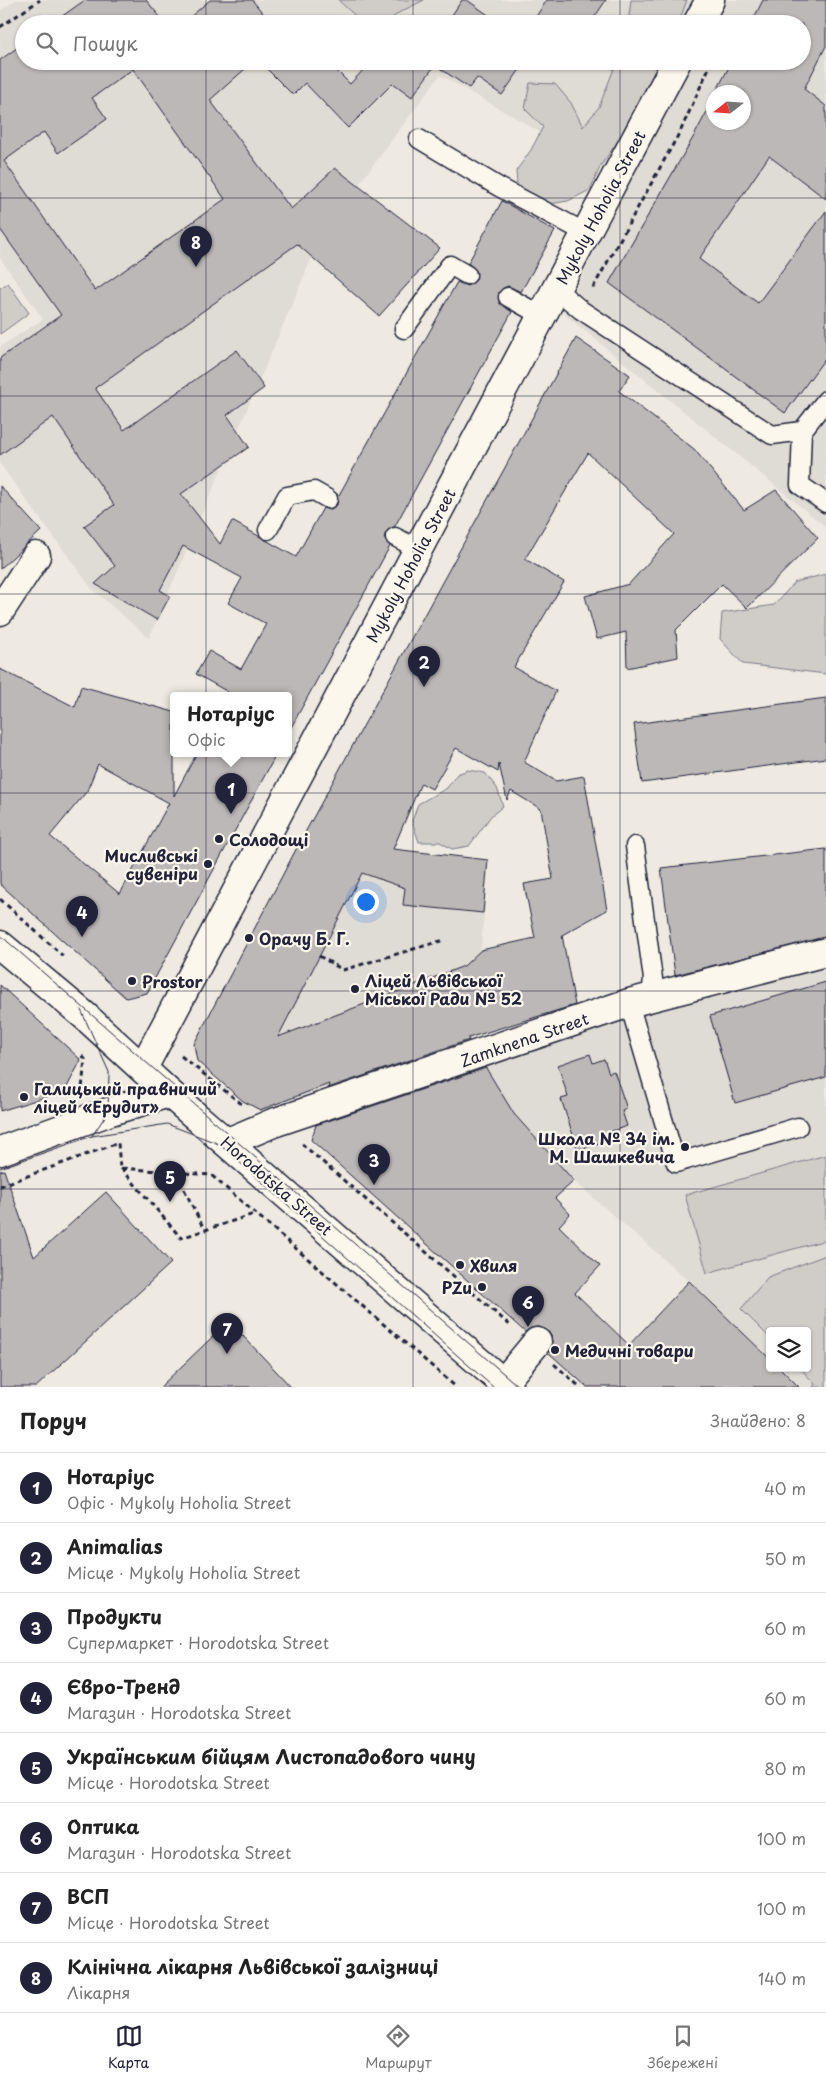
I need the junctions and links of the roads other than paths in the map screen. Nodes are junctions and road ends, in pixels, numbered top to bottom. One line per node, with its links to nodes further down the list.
1 (710, 0): 2 (street)
2 (702, 15)
3 (672, 70): 5 (street, Mykoly Hoholia Street)
4 (419, 139): 5 (lane)
5 (586, 233): 7 (street, Mykoly Hoholia Street)
6 (467, 275): 10 (lane)
7 (556, 289): 9 (street, Mykoly Hoholia Street); 12 (lane)
8 (508, 297): 9 (lane)
9 (542, 316): 17 (street, Mykoly Hoholia Street)
10 (404, 329)
11 (826, 400): 12 (lane)
12 (802, 431): 14 (lane)
13 (328, 499): 15 (lane)
14 (826, 503)
15 (268, 530)
16 (395, 537): 17 (lane)
17 (418, 549): 25 (street, Mykoly Hoholia Street)
18 (36, 556): 19 (street)
19 (0, 611)
20 (635, 846): 23 (lane)
21 (0, 945): 25 (street, Horodotska Street)
22 (826, 952): 23 (street, Zamknena Street)
23 (656, 996): 24 (street, Zamknena Street)
24 (629, 1003): 27 (lane); 28 (street, Zamknena Street)
25 (143, 1068): 26 (street, Horodotska Street)
26 (169, 1093): 28 (street, Horodotska Street); 29 (street)
27 (798, 1127)
28 (228, 1142): 31 (street, Horodotska Street)
29 (0, 1151)
30 (544, 1352): 31 (street)
31 (505, 1385)

